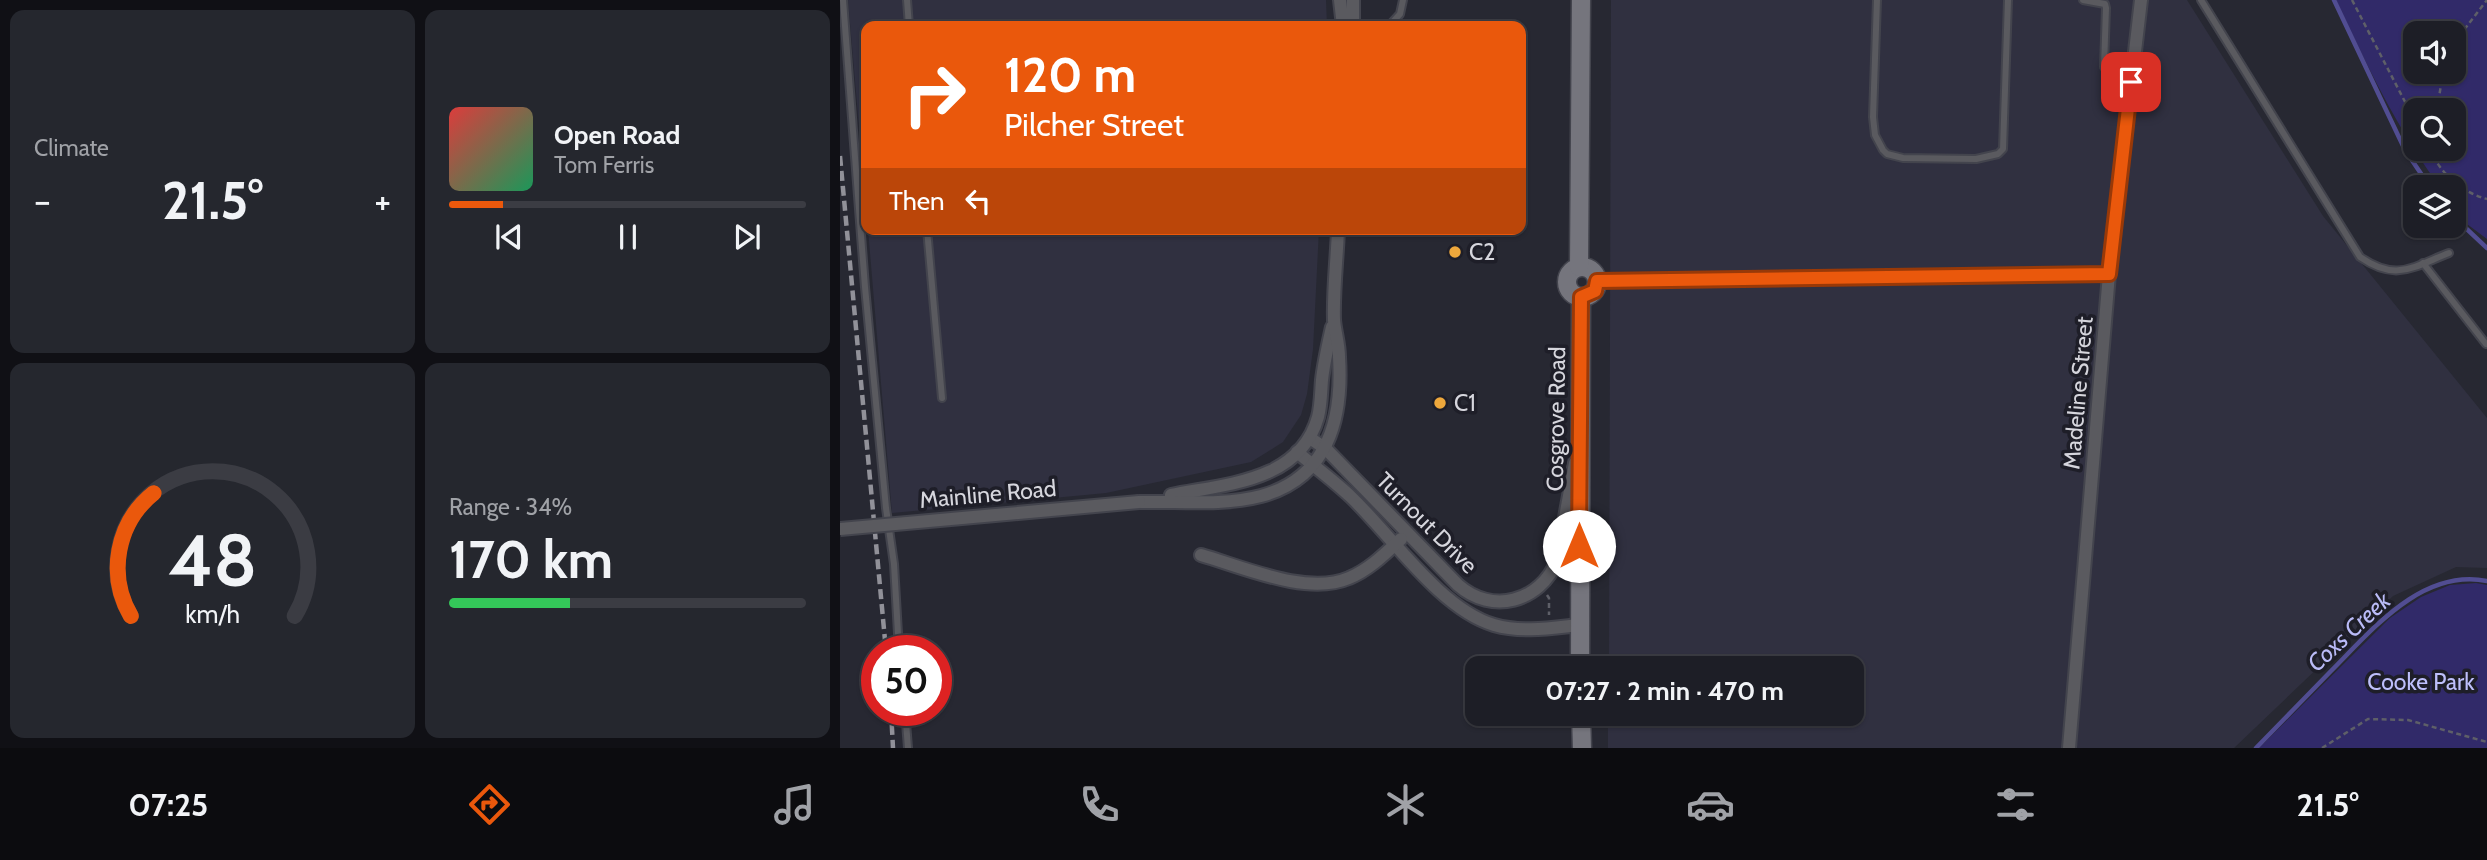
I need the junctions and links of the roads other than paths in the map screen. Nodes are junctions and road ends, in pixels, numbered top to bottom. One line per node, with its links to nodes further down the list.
1 (843, 0): 39 (lane)
2 (907, 0): 12 (lane)
3 (1339, 0): 13 (street)
4 (1353, 0): 14 (street)
5 (1403, 0): 15 (lane)
6 (1581, 0): 21 (main road)
7 (1877, 0): 8 (lane)
8 (2008, 0)
9 (2083, 0): 16 (lane)
10 (2141, 0): 22 (street, Madeline Street)
11 (2200, 0): 20 (lane)
12 (909, 21)
13 (1342, 21)
14 (1353, 21)
15 (1394, 21)
16 (2104, 67)
17 (928, 235): 27 (lane)
18 (1338, 235): 25 (street, Mainline Road)
19 (2449, 253): 20 (lane)
20 (2423, 263): 26 (lane)
21 (1579, 267): 23 (main road); 24 (main road)
22 (2109, 274): 23 (street); 45 (street, Madeline Street)
23 (1597, 281): 24 (main road)
24 (1581, 297): 29 (main road, Cosgrove Road)
25 (1334, 320): 28 (street, Mainline Road); 30 (street, Mainline Road)
26 (2486, 344)
27 (942, 398)
28 (1310, 438): 30 (street, Turnout Drive); 31 (street, Mainline Road)
29 (1579, 441): 35 (street, Turnout Drive); 38 (main road, Cosgrove Road)
30 (1326, 449): 32 (street, Mainline Road); 35 (street, Turnout Drive)
31 (1297, 452): 32 (street, Turnout Drive); 33 (street, Mainline Road)
32 (1313, 465): 33 (street, Mainline Road); 36 (street, Turnout Drive)
33 (1139, 502): 34 (street, Mainline Road, bridge)
34 (840, 529)
35 (1407, 534): 36 (street)
36 (1395, 544): 37 (street); 38 (street, Turnout Drive)
37 (1201, 555)
38 (1579, 625): 40 (main road, Cosgrove Road)
39 (899, 635)
40 (1580, 656)
41 (906, 726): 43 (lane)
42 (1581, 726): 44 (main road)
43 (908, 748)
44 (1582, 748)
45 (2069, 748)

